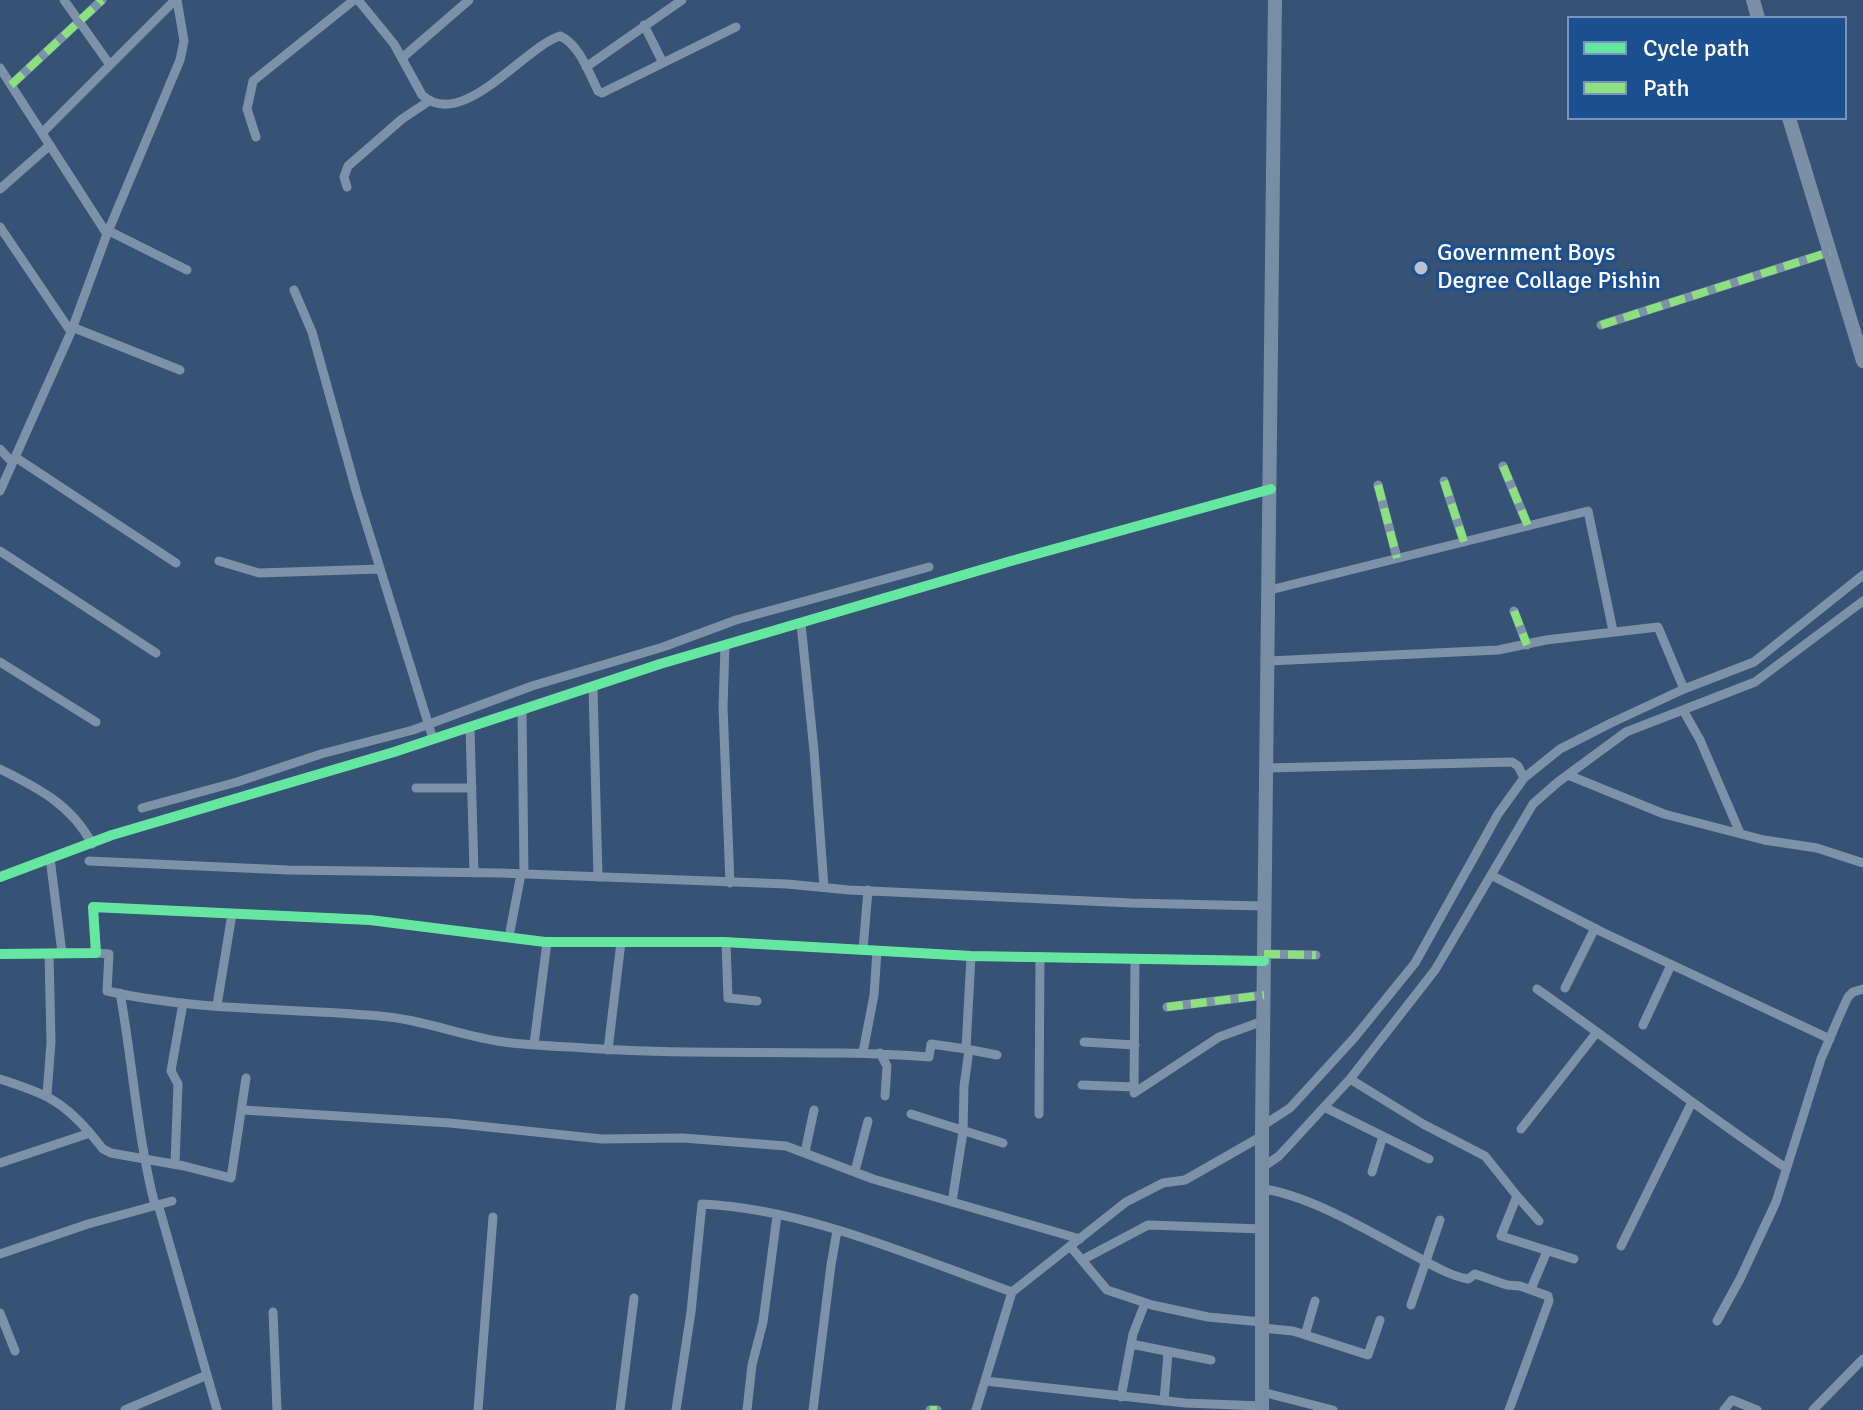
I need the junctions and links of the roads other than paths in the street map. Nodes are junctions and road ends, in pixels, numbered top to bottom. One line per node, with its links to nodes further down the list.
1 (64, 0): 8 (street)
2 (102, 0): 8 (street)
3 (176, 0): 13 (street); 25 (street)
4 (356, 0): 11 (street); 20 (street)
5 (469, 0): 11 (street)
6 (682, 0): 9 (street)
7 (1275, 0): 38 (main road)
8 (79, 22): 13 (street); 16 (street)
9 (644, 25): 12 (street); 14 (street)
10 (736, 27): 12 (street)
11 (402, 58): 17 (street)
12 (663, 63): 14 (street)
13 (110, 65): 19 (street)
14 (586, 67): 17 (street)
15 (0, 68): 16 (street)
16 (11, 85): 19 (street)
17 (429, 101): 22 (street)
18 (1790, 120): 26 (main road)
19 (42, 133): 21 (street)
20 (256, 137)
21 (50, 145): 23 (street); 25 (street)
22 (347, 187)
23 (0, 189)
24 (0, 227): 30 (street)
25 (108, 233): 27 (street); 30 (street)
26 (1830, 252): 29 (street); 31 (main road)
27 (187, 270)
28 (294, 290): 47 (street)
29 (1601, 325)
30 (72, 330): 32 (street); 34 (street)
31 (1863, 361)
32 (180, 370)
33 (0, 449): 34 (street)
34 (14, 459): 39 (street); 45 (street)
35 (1503, 466): 40 (street)
36 (1444, 481): 41 (street)
37 (1378, 485): 43 (street)
38 (1271, 489): 49 (main road); 52 (street)
39 (0, 491)
40 (1528, 526): 41 (street); 53 (street)
41 (1464, 542): 43 (street)
42 (0, 551): 56 (street)
43 (1397, 558): 49 (street)
44 (219, 561): 47 (street)
45 (176, 563)
46 (929, 567): 64 (street)
47 (380, 569): 64 (street)
48 (1863, 575): 60 (street)
49 (1270, 590): 57 (main road)
50 (1863, 601): 62 (street)
51 (1514, 611): 54 (street)
52 (801, 624): 55 (street); 85 (street)
53 (1613, 631): 54 (street); 60 (street)
54 (1527, 645): 57 (street)
55 (725, 646): 59 (street); 84 (street)
56 (156, 653)
57 (1269, 661): 67 (main road)
58 (0, 662): 63 (street)
59 (593, 688): 61 (street); 83 (street)
60 (1684, 689): 70 (street)
61 (522, 710): 65 (street); 80 (street)
62 (1683, 710): 69 (street); 74 (street)
63 (96, 722)
64 (428, 724): 66 (street); 73 (street)
65 (470, 727): 66 (street); 72 (street)
66 (433, 739): 75 (street)
67 (1267, 768): 70 (street); 87 (main road)
68 (0, 769): 75 (street)
69 (1568, 775): 74 (street); 81 (street)
70 (1524, 778): 142 (street)
71 (416, 788): 72 (street)
72 (472, 788): 79 (street)
73 (142, 808)
74 (1740, 833): 78 (street)
75 (92, 844): 76 (street)
76 (50, 858): 82 (street); 97 (street)
77 (89, 861): 79 (street)
78 (1863, 863)
79 (474, 873): 80 (street)
80 (522, 874): 83 (street); 90 (street)
81 (1491, 875): 89 (street); 129 (street)
82 (0, 877)
83 (598, 877): 84 (street)
84 (730, 883): 85 (street)
85 (824, 887): 86 (street)
86 (868, 890): 87 (street); 94 (street)
87 (1265, 906): 103 (main road)
88 (232, 914): 90 (street); 98 (street); 113 (street)
89 (1595, 928): 105 (street); 106 (street)
90 (509, 937): 91 (street)
91 (547, 942): 92 (street); 120 (street)
92 (621, 942): 93 (street); 122 (street)
93 (726, 942): 94 (street); 111 (street)
94 (863, 950): 95 (street)
95 (877, 951): 101 (street); 124 (street)
96 (49, 953): 97 (street); 99 (street); 132 (street)
97 (62, 953): 98 (street)
98 (96, 953): 109 (street)
99 (0, 954)
100 (1316, 955): 103 (street)
101 (971, 956): 102 (street); 123 (street)
102 (1040, 957): 104 (street); 139 (street)
103 (1264, 958): 104 (street); 110 (main road)
104 (1135, 959): 121 (street)
105 (1671, 965): 116 (street); 118 (street)
106 (1565, 988)
107 (1537, 989): 117 (street)
108 (1863, 989): 118 (street)
109 (120, 993): 112 (street); 148 (street)
110 (1264, 995): 114 (street); 115 (main road)
111 (757, 1001)
112 (183, 1003): 113 (street); 151 (street)
113 (217, 1005): 120 (street)
114 (1167, 1007)
115 (1263, 1021): 131 (street); 142 (main road)
116 (1643, 1025)
117 (1597, 1032): 134 (street); 141 (street)
118 (1830, 1039): 153 (street)
119 (1084, 1042): 121 (street)
120 (534, 1044): 122 (street)
121 (1135, 1045): 131 (street)
122 (608, 1050): 124 (street)
123 (967, 1050): 125 (street); 126 (street); 143 (street)
124 (863, 1052): 125 (street)
125 (880, 1053): 133 (street)
126 (997, 1055)
127 (246, 1078): 136 (street)
128 (0, 1079): 132 (street)
129 (1350, 1079): 135 (street); 157 (street)
130 (1082, 1085): 131 (street)
131 (1134, 1087)
132 (47, 1095): 144 (street)
133 (885, 1096)
134 (1692, 1102): 153 (street); 168 (street)
135 (1324, 1107): 145 (street); 152 (street)
136 (243, 1110): 147 (street); 151 (street)
137 (814, 1110): 147 (street)
138 (911, 1114): 143 (street)
139 (1039, 1114)
140 (868, 1121): 154 (street)
141 (1521, 1129)
142 (1262, 1131): 152 (main road); 167 (street)
143 (963, 1132): 146 (street); 159 (street)
144 (90, 1133): 148 (street); 150 (street)
145 (1383, 1136): 149 (street); 155 (street)
146 (1003, 1143)
147 (805, 1152): 154 (street)
148 (143, 1159): 151 (street); 160 (street)
149 (1429, 1159)
150 (0, 1163)
151 (175, 1164)
152 (1263, 1167): 156 (main road)
153 (1786, 1168): 183 (street)
154 (855, 1171): 159 (street)
155 (1372, 1172)
156 (1263, 1189): 165 (main road); 173 (street)
157 (1517, 1196): 164 (street); 169 (street)
158 (172, 1201): 160 (street)
159 (952, 1202): 167 (street)
160 (157, 1205): 171 (street); 191 (street)
161 (777, 1216): 166 (street); 202 (street); 203 (street)
162 (493, 1217): 200 (street)
163 (1440, 1220): 173 (street)
164 (1539, 1221)
165 (1262, 1229): 170 (street); 184 (main road)
166 (837, 1231): 175 (street); 204 (street)
167 (1080, 1239): 170 (street)
168 (1621, 1246)
169 (1547, 1251): 172 (street); 174 (street)
170 (1076, 1253): 175 (street); 178 (street)
171 (0, 1254)
172 (1574, 1259)
173 (1425, 1261): 174 (street); 179 (street)
174 (1531, 1289): 196 (street)
175 (1012, 1292): 192 (street)
176 (634, 1298): 201 (street)
177 (1315, 1301): 185 (street)
178 (1145, 1303): 184 (street); 186 (street)
179 (1411, 1305)
180 (273, 1312): 199 (street)
181 (0, 1313): 187 (street)
182 (1380, 1320): 185 (street)
183 (1717, 1321)
184 (1262, 1325): 185 (street); 195 (main road)
185 (1305, 1335)
186 (1131, 1344): 188 (street); 193 (street)
187 (15, 1351)
188 (1168, 1353): 190 (street); 194 (street)
189 (1863, 1359): 211 (street)
190 (1211, 1360)
191 (207, 1375): 197 (street); 198 (street)
192 (985, 1381): 193 (street); 207 (street)
193 (1121, 1397): 194 (street)
194 (1164, 1401): 195 (street)
195 (1262, 1403): 208 (street)
196 (1511, 1409)
197 (125, 1410)
198 (217, 1410)
199 (277, 1410)
200 (478, 1410)
201 (620, 1410)
202 (676, 1410)
203 (747, 1410)
204 (813, 1410)
205 (930, 1410): 206 (street)
206 (937, 1410)
207 (976, 1410)
208 (1333, 1410)
209 (1724, 1410): 210 (street)
210 (1757, 1410)
211 (1813, 1410)

